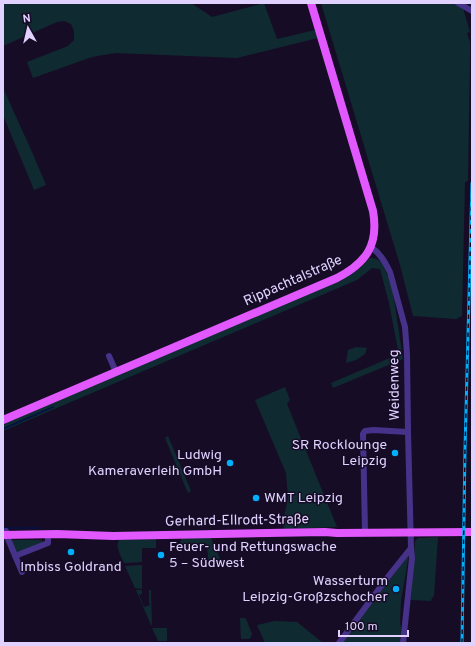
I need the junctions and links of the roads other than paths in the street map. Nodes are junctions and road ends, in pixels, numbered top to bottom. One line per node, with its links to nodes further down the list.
1 (311, 3): 4 (main road, Rippachtalstraße)
2 (458, 3): 3 (street)
3 (472, 11)
4 (370, 247): 6 (main road, Rippachtalstraße); 8 (street, Weidenweg)
5 (109, 356): 6 (street)
6 (116, 372): 7 (main road, Rippachtalstraße)
7 (3, 420)
8 (408, 432): 9 (street); 10 (street, Weidenweg)
9 (365, 532): 10 (main road, Gerhard-Ellrodt-Straße); 13 (main road, Gerhard-Ellrodt-Straße)
10 (410, 532): 11 (main road, Gerhard-Ellrodt-Straße); 14 (street, Weidenweg)
11 (472, 532)
12 (5, 534): 13 (main road, Gerhard-Ellrodt-Straße); 15 (street)
13 (48, 535): 15 (street)
14 (410, 548): 17 (street); 18 (street, Weidenweg)
15 (15, 556): 16 (street)
16 (22, 572)
17 (339, 643)
18 (404, 643)

